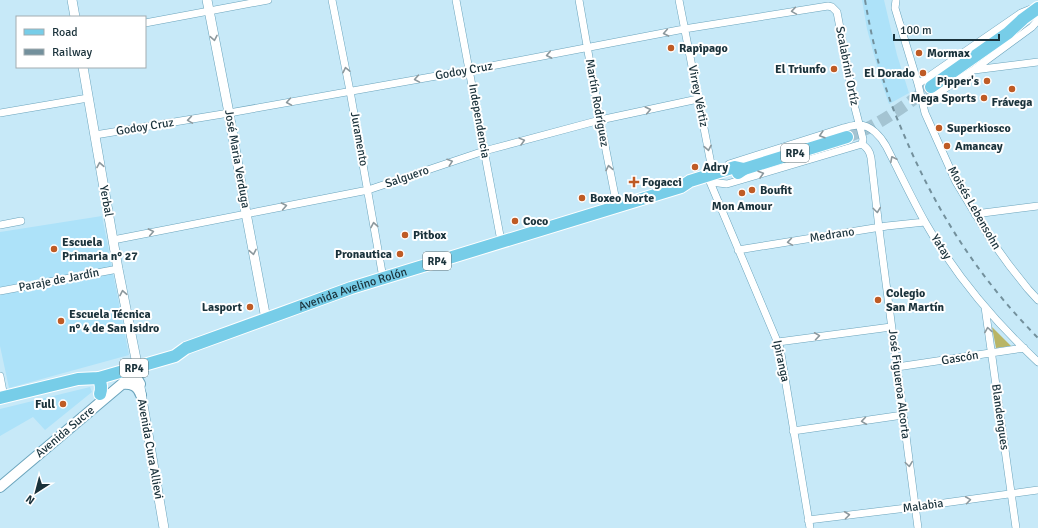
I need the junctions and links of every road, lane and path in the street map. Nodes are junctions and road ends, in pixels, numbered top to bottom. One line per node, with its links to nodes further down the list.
1 (72, 0): 12 (street)
2 (207, 0): 11 (street, José Maria Verduga)
3 (268, 0): 11 (street)
4 (332, 0): 25 (street, Juramento, one-way to 4)
5 (456, 0): 21 (street, Independencia)
6 (578, 0): 18 (street, Martín Rodríguez)
7 (678, 0): 16 (street, Virrey Vértiz)
8 (896, 0): 23 (street, Moisés Lebensohn)
9 (832, 7): 16 (street, Godoy Cruz, one-way to 16); 32 (street, Scalabrini Ortíz)
10 (1038, 7): 17 (main road); 23 (street)
11 (209, 11): 15 (street); 30 (street, José Maria Verduga, one-way to 30)
12 (75, 16)
13 (1038, 16): 17 (main road)
14 (1038, 20): 22 (street)
15 (146, 23)
16 (684, 29): 18 (street, Godoy Cruz, one-way to 18); 27 (street, Virrey Vértiz)
17 (1008, 33): 24 (main road)
18 (588, 48): 21 (street, Godoy Cruz, one-way to 21); 31 (street, Martín Rodríguez)
19 (1038, 62): 22 (street)
20 (83, 68): 26 (street, Yerbal)
21 (470, 70): 25 (street, Godoy Cruz, one-way to 25); 36 (street, Independencia)
22 (972, 71): 28 (street)
23 (918, 84): 28 (street, Moisés Lebensohn)
24 (931, 87)
25 (350, 91): 30 (street, Godoy Cruz, one-way to 30); 38 (street, Juramento)
26 (88, 98): 29 (street); 33 (street, Yerbal)
27 (698, 99): 31 (street, Salguero, one-way to 27); 37 (street, Virrey Vértiz, one-way to 37)
28 (923, 103): 42 (street, Moisés Lebensohn)
29 (0, 113)
30 (229, 113): 33 (street, Godoy Cruz, one-way to 33); 41 (street, José Maria Verduga)
31 (600, 120): 36 (street, Salguero, one-way to 31); 39 (street, Martín Rodríguez, one-way to 31)
32 (860, 125): 35 (street, José Figueroa Alcorta); 37 (street, Avenida Avelino Rolón, one-way to 37); 44 (street, Yatay, one-way to 32)
33 (95, 135): 47 (street, Yerbal, one-way to 33)
34 (847, 137): 37 (main road, Avenida Avelino Rolón / RP4)
35 (862, 144): 37 (street, Avenida Avelino Rolón, one-way to 35); 46 (street, José Figueroa Alcorta, one-way to 46)
36 (484, 151): 38 (street, Salguero, one-way to 36); 48 (street, Independencia)
37 (710, 176): 39 (main road, Avenida Avelino Rolón / RP4); 49 (street, Ipiranga)
38 (368, 190): 41 (street, Salguero, one-way to 38); 51 (street, Juramento, one-way to 38)
39 (617, 206): 48 (main road, Avenida Avelino Rolón / RP4)
40 (1038, 206): 42 (street)
41 (246, 213): 47 (street, Salguero, one-way to 41); 55 (street, José Maria Verduga, one-way to 55)
42 (975, 214): 53 (street, Moisés Lebensohn)
43 (21, 221): 45 (street)
44 (925, 222): 46 (street, Medrano); 54 (street, Yatay)
45 (0, 225)
46 (879, 228): 49 (street, Medrano, one-way to 49); 56 (street, José Figueroa Alcorta)
47 (113, 240): 50 (street, Yerbal)
48 (501, 241): 51 (main road, Avenida Avelino Rolón / RP4)
49 (738, 250): 57 (street, Ipiranga)
50 (118, 269): 52 (street, Paraje de Jardín); 62 (street, Yerbal, one-way to 50)
51 (383, 278): 55 (main road, Avenida Avelino Rolón / RP4)
52 (0, 291)
53 (1038, 300)
54 (985, 307): 59 (street, Yatay); 60 (street, Blandengues, one-way to 54)
55 (266, 319): 58 (main road, Avenida Avelino Rolón / RP4)
56 (892, 327): 57 (street, one-way to 56); 63 (street, José Figueroa Alcorta)
57 (778, 342): 74 (street, Ipiranga)
58 (186, 348): 62 (main road, Avenida Avelino Rolón / RP4); 62 (main road, Avenida Avelino Rolón / RP4)
59 (1024, 348): 60 (street, Gascón); 61 (street, Yatay)
60 (992, 353): 63 (street, Gascón); 78 (street, Blandengues)
61 (1038, 362)
62 (144, 364): 65 (main road, Avenida Sucre); 66 (main road, Avenida Avelino Rolón / RP4); 67 (main road, Avenida Avelino Rolón / RP4); 69 (street, Avenida Cura Allievi)
63 (897, 368): 73 (street, José Figueroa Alcorta)
64 (0, 376): 72 (street)
65 (130, 376): 68 (main road, Avenida Sucre); 69 (main road); 70 (main road, Avenida Sucre)
66 (99, 378): 67 (main road, Avenida Avelino Rolón / RP4); 70 (main road)
67 (78, 379): 72 (main road, Avenida Avelino Rolón / RP4)
68 (122, 384): 71 (main road); 76 (main road, Avenida Sucre)
69 (140, 384): 71 (street, Avenida Cura Allievi)
70 (100, 394): 75 (main road, Avenida Sucre)
71 (141, 396): 81 (street, Avenida Cura Allievi)
72 (2, 398)
73 (903, 416): 74 (street, one-way to 74); 79 (street, José Figueroa Alcorta, one-way to 79)
74 (793, 431): 80 (street, Ipiranga)
75 (0, 479)
76 (0, 487)
77 (1038, 490): 78 (street, Malabia)
78 (1011, 494): 79 (street, Malabia, one-way to 78); 84 (street, Blandengues)
79 (915, 507): 80 (street, Malabia, one-way to 79); 83 (street, José Figueroa Alcorta)
80 (808, 520): 82 (street, Ipiranga)
81 (164, 528)
82 (810, 528)
83 (918, 528)
84 (1016, 528)

